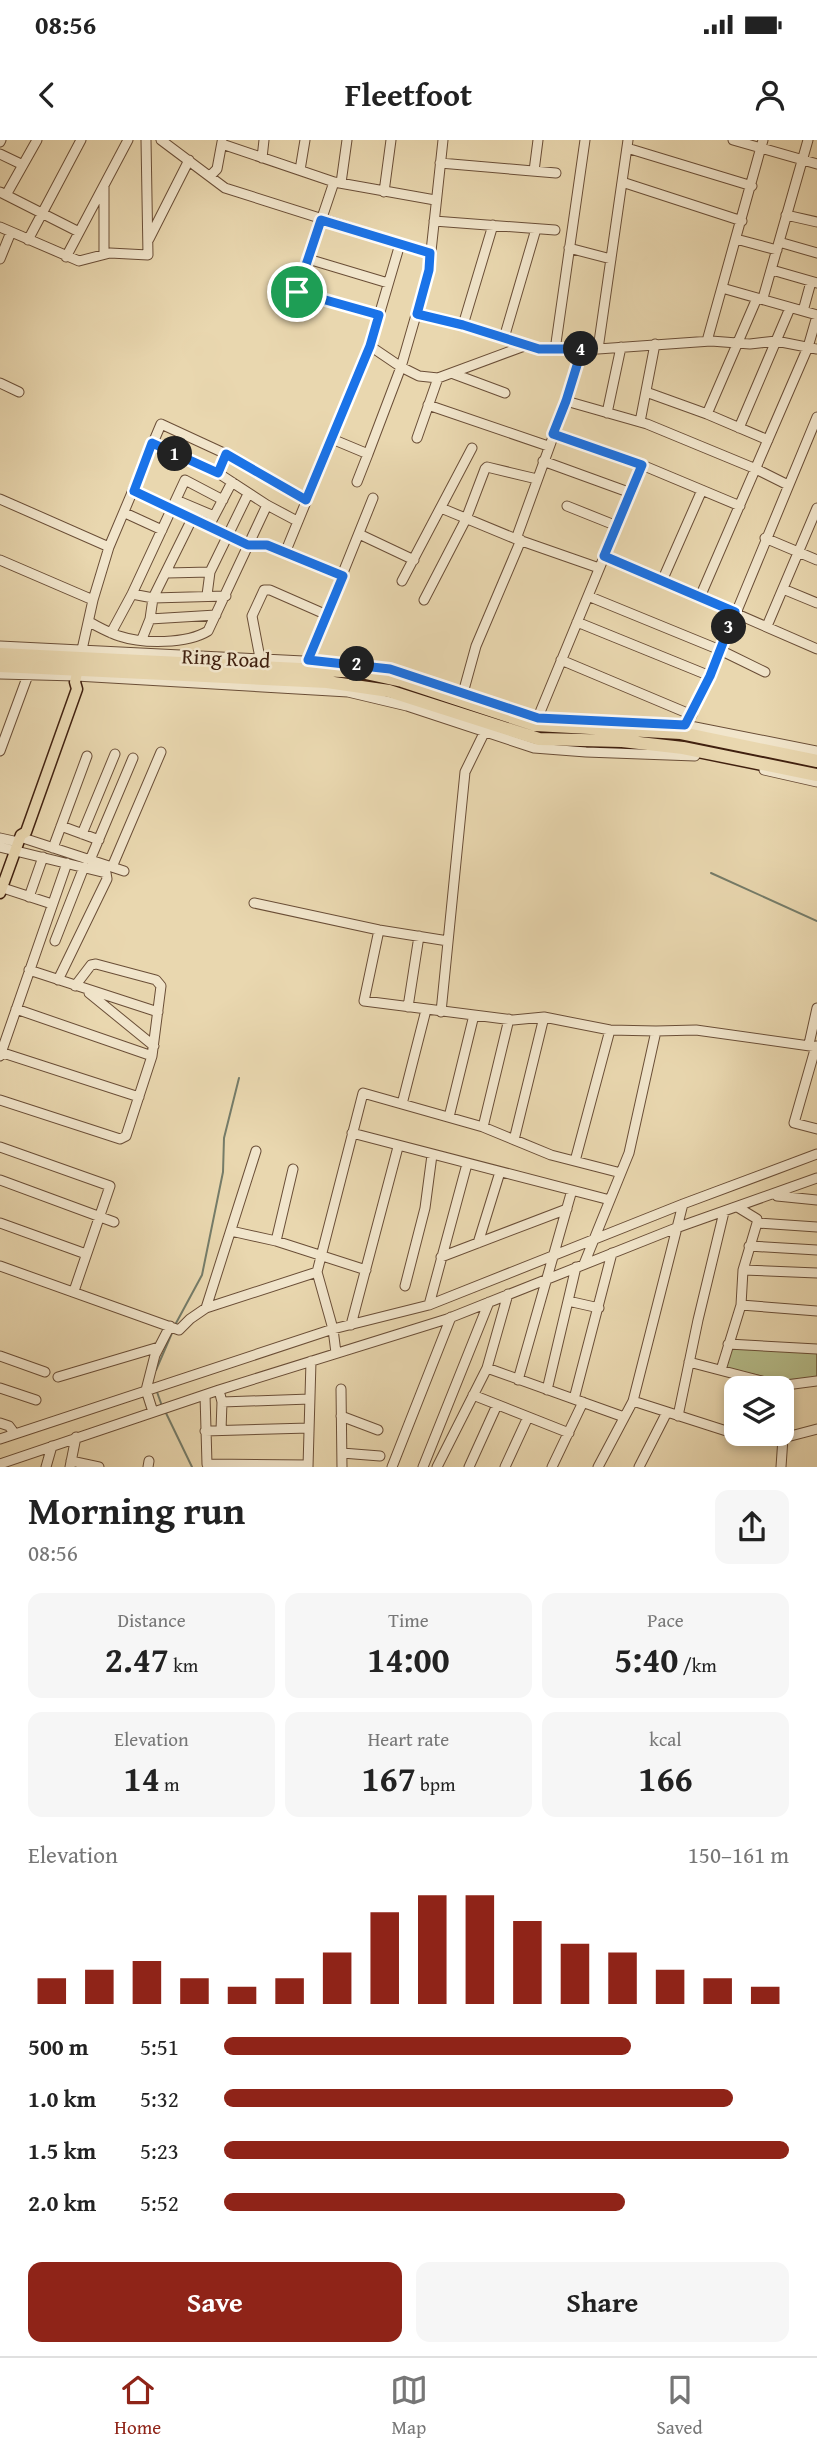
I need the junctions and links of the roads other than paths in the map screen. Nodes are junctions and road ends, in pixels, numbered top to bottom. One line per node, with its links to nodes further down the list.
1 (37, 140): 24 (street)
2 (81, 140): 36 (street)
3 (128, 140): 31 (street)
4 (146, 140): 50 (street)
5 (161, 140): 21 (street)
6 (264, 140): 19 (street)
7 (305, 140): 25 (street)
8 (347, 140): 30 (street)
9 (391, 140): 33 (street)
10 (443, 140): 22 (street)
11 (538, 140): 26 (street)
12 (585, 140): 53 (street)
13 (733, 140): 17 (street)
14 (808, 140): 20 (street)
15 (222, 142): 19 (street); 28 (street)
16 (628, 144): 29 (street); 32 (street)
17 (762, 144): 20 (street); 32 (street)
18 (0, 154): 24 (street)
19 (262, 158): 25 (street)
20 (802, 159): 23 (street); 37 (street)
21 (189, 160): 28 (street); 50 (street)
22 (440, 163): 26 (street); 35 (street)
23 (817, 164)
24 (23, 165): 34 (street)
25 (300, 170): 30 (street)
26 (534, 171): 27 (street)
27 (556, 173)
28 (210, 176): 38 (street)
29 (622, 181): 40 (street); 60 (street)
30 (338, 182): 33 (street); 38 (street)
31 (104, 186): 47 (street); 56 (street)
32 (752, 186): 40 (street)
33 (384, 192): 35 (street)
34 (3, 193): 36 (street)
35 (435, 200): 39 (street)
36 (42, 213): 47 (street); 49 (street)
37 (786, 215): 41 (street); 52 (street)
38 (321, 220): 51 (street); 59 (street)
39 (434, 221): 42 (street); 54 (street)
40 (742, 221): 48 (street)
41 (817, 221)
42 (493, 225): 44 (street); 71 (street)
43 (0, 227): 46 (street)
44 (536, 229): 45 (street); 72 (street)
45 (555, 230)
46 (11, 232): 49 (street); 58 (street)
47 (79, 232): 57 (street)
48 (736, 239): 52 (street); 64 (street)
49 (28, 240): 57 (street)
50 (147, 242): 56 (street)
51 (400, 244): 54 (street); 63 (street)
52 (778, 246): 55 (street); 61 (street)
53 (569, 248): 60 (street); 83 (street)
54 (430, 253): 68 (street)
55 (817, 253)
56 (104, 254): 57 (street)
57 (66, 257)
58 (0, 258)
59 (308, 259): 63 (street); 69 (street)
60 (611, 260): 82 (street)
61 (772, 270): 62 (street); 65 (street)
62 (814, 282): 67 (street)
63 (388, 283): 69 (street)
64 (722, 288): 65 (street); 73 (street)
65 (760, 298): 66 (street); 75 (street)
66 (790, 308): 67 (street); 74 (street)
67 (803, 311): 70 (street)
68 (417, 314): 71 (street); 84 (street)
69 (379, 315): 78 (street)
70 (817, 315): 80 (street)
71 (463, 325): 72 (street)
72 (505, 338): 77 (street)
73 (707, 341): 75 (street); 76 (street)
74 (776, 341): 75 (street); 80 (street); 97 (street)
75 (737, 343): 94 (street)
76 (655, 344): 79 (street); 89 (street)
77 (527, 345): 83 (street); 85 (street)
78 (370, 346): 84 (street); 101 (street)
79 (621, 347): 82 (street); 93 (street)
80 (813, 348): 102 (street)
81 (582, 349): 82 (street); 83 (street); 91 (street)
82 (598, 349)
83 (555, 350)
84 (401, 367): 86 (street); 107 (street)
85 (454, 374): 86 (street); 90 (street)
86 (438, 378): 92 (street)
87 (0, 383): 88 (street)
88 (19, 392)
89 (646, 392): 94 (street); 96 (street)
90 (505, 393)
91 (566, 401): 93 (street); 99 (street)
92 (428, 405): 100 (street); 104 (street)
93 (607, 413): 96 (street)
94 (707, 414): 97 (street)
95 (817, 417): 98 (street)
96 (640, 422): 110 (street)
97 (739, 428): 102 (street)
98 (814, 431): 115 (street)
99 (553, 434): 104 (street); 109 (street)
100 (416, 438)
101 (332, 439): 107 (street); 123 (street)
102 (768, 440): 110 (street)
103 (152, 443): 106 (street); 111 (street); 117 (street)
104 (548, 446): 108 (street)
105 (472, 448): 128 (street)
106 (226, 454): 111 (street); 123 (street)
107 (368, 454): 114 (street)
108 (543, 461): 112 (street); 118 (street)
109 (642, 465): 116 (street); 118 (street)
110 (756, 469): 115 (street); 127 (street)
111 (218, 473): 113 (street)
112 (537, 479): 133 (street); 141 (street)
113 (232, 482): 119 (street); 122 (street)
114 (357, 482)
115 (788, 485): 140 (street)
116 (702, 490): 127 (street); 155 (street)
117 (134, 491): 124 (street); 129 (street)
118 (631, 493): 136 (street)
119 (248, 494): 125 (street); 139 (street)
120 (373, 498): 138 (street)
121 (0, 499): 143 (street)
122 (223, 500): 124 (street); 131 (street)
123 (306, 500): 134 (street)
124 (174, 504): 131 (street); 132 (street); 137 (street)
125 (267, 505): 134 (street); 142 (street)
126 (567, 506): 136 (street)
127 (740, 506): 161 (street)
128 (441, 508): 133 (street); 148 (street)
129 (125, 513): 137 (street); 143 (street)
130 (816, 513): 145 (street)
131 (214, 516): 135 (street)
132 (192, 519): 135 (street); 152 (street)
133 (466, 519): 141 (street); 164 (street)
134 (297, 521): 144 (street)
135 (209, 526): 139 (street)
136 (617, 526): 146 (street)
137 (162, 530): 157 (street)
138 (359, 534): 148 (street); 153 (street)
139 (228, 536): 142 (street); 151 (street)
140 (765, 538): 145 (street); 166 (street)
141 (519, 539): 150 (street); 188 (street)
142 (248, 545): 144 (street); 159 (street)
143 (109, 547): 163 (street)
144 (285, 552): 153 (street)
145 (798, 552): 149 (street); 156 (street)
146 (604, 556): 150 (street); 155 (street)
147 (0, 560): 163 (street)
148 (414, 560): 154 (street)
149 (817, 561)
150 (599, 568): 160 (street)
151 (210, 572): 152 (street); 158 (street)
152 (167, 573): 162 (street)
153 (343, 576): 168 (street)
154 (402, 581)
155 (662, 581): 161 (street)
156 (783, 589): 165 (street); 172 (street)
157 (132, 594): 162 (street); 173 (street)
158 (206, 595): 159 (street); 162 (street)
159 (226, 596): 167 (street)
160 (588, 596): 171 (street); 177 (street)
161 (700, 597): 166 (street)
162 (153, 598): 169 (street)
163 (93, 600): 170 (street)
164 (424, 600)
165 (817, 603)
166 (735, 612): 172 (street); 177 (street)
167 (216, 615): 169 (street); 174 (street)
168 (327, 615): 179 (street); 180 (street)
169 (150, 619): 174 (street)
170 (89, 622): 173 (street); 183 (street)
171 (577, 622): 181 (street); 187 (street)
172 (767, 626): 176 (street)
173 (111, 633): 174 (street)
174 (142, 639)
175 (0, 646): 183 (street)
176 (817, 649)
177 (720, 650): 184 (street); 187 (street)
178 (0, 654): 183 (highway, Ring Road)
179 (260, 658): 180 (street); 183 (street)
180 (308, 660): 188 (street)
181 (561, 660): 189 (street); 190 (street)
182 (0, 666): 183 (highway, Ring Road)
183 (78, 667): 186 (street); 190 (highway, Ring Road); 191 (highway, Ring Road); 206 (main road)
184 (765, 672)
185 (0, 674): 186 (street)
186 (28, 675): 193 (street)
187 (710, 676): 189 (street)
188 (463, 693): 190 (street)
189 (692, 715): 192 (street)
190 (536, 721): 192 (highway, Ring Road)
191 (487, 729): 200 (highway, Ring Road); 201 (street); 221 (street)
192 (683, 729): 195 (street); 199 (highway, Ring Road)
193 (0, 751)
194 (161, 751): 212 (street)
195 (817, 751)
196 (115, 754): 203 (street)
197 (87, 756): 202 (street)
198 (133, 758): 205 (street)
199 (817, 761)
200 (817, 775)
201 (817, 782)
202 (61, 826): 203 (street); 208 (street)
203 (82, 834): 205 (street)
204 (0, 838): 206 (street)
205 (99, 840): 211 (street)
206 (19, 841): 207 (street); 208 (street); 209 (street); 214 (main road)
207 (0, 847)
208 (53, 848): 211 (street)
209 (43, 857): 210 (street); 215 (street)
210 (67, 863): 211 (street); 217 (street)
211 (87, 863): 212 (street); 220 (street); 223 (street)
212 (112, 867): 213 (street)
213 (124, 871)
214 (1, 889): 215 (street)
215 (29, 897): 217 (street)
216 (254, 903): 218 (street)
217 (52, 904): 222 (street)
218 (379, 930): 219 (street); 225 (street)
219 (419, 936): 221 (street); 225 (street)
220 (55, 941)
221 (448, 941): 230 (street)
222 (29, 970): 223 (street); 227 (street)
223 (58, 981): 224 (street)
224 (80, 988): 229 (street); 229 (street); 237 (street)
225 (408, 1007): 228 (street)
226 (817, 1008): 236 (street)
227 (16, 1009): 237 (street); 238 (street)
228 (426, 1010): 230 (street); 241 (street)
229 (158, 1012): 237 (street)
230 (442, 1012): 231 (street)
231 (474, 1015): 233 (street); 242 (street)
232 (544, 1017): 233 (street); 234 (street); 246 (street)
233 (509, 1019): 243 (street)
234 (610, 1030): 235 (street); 252 (street)
235 (656, 1031): 236 (street); 256 (street)
236 (814, 1046): 244 (street)
237 (153, 1051): 239 (street)
238 (0, 1054): 239 (street)
239 (139, 1097): 240 (street)
240 (0, 1100)
241 (402, 1104): 242 (street); 245 (street)
242 (449, 1117): 243 (street)
243 (483, 1127): 246 (street)
244 (817, 1129)
245 (352, 1133): 248 (street); 281 (street)
246 (514, 1140): 252 (street)
247 (0, 1147): 267 (street)
248 (398, 1147): 251 (street); 286 (street)
249 (256, 1151): 273 (street)
250 (817, 1154): 263 (street)
251 (432, 1155): 253 (street); 291 (street)
252 (575, 1161): 256 (street)
253 (467, 1164): 255 (street); 283 (street)
254 (293, 1169): 274 (street)
255 (500, 1172): 259 (street); 276 (street)
256 (621, 1173): 262 (street)
257 (817, 1178): 260 (street)
258 (0, 1180): 267 (street)
259 (572, 1190): 262 (street); 265 (street)
260 (772, 1195): 261 (street); 264 (street)
261 (817, 1199)
262 (610, 1200): 275 (street)
263 (683, 1204): 272 (street); 275 (street)
264 (739, 1208): 266 (street); 270 (street)
265 (567, 1209): 276 (street); 282 (street)
266 (724, 1212): 272 (street); 311 (street)
267 (99, 1217): 268 (street); 280 (street)
268 (114, 1222)
269 (0, 1223): 280 (street)
270 (757, 1223): 271 (street); 277 (street)
271 (817, 1227)
272 (676, 1228): 279 (street); 328 (street)
273 (231, 1231): 274 (street); 298 (street)
274 (276, 1241): 281 (street)
275 (592, 1241): 282 (street); 284 (street)
276 (478, 1243): 283 (street)
277 (749, 1246): 278 (street); 287 (street)
278 (817, 1250)
279 (612, 1253): 284 (street); 299 (street)
280 (86, 1254): 292 (street)
281 (321, 1255): 286 (street); 288 (street)
282 (553, 1255): 290 (street); 296 (street)
283 (441, 1256): 296 (street)
284 (580, 1265): 290 (street); 294 (street)
285 (0, 1266): 292 (street)
286 (366, 1270): 302 (street)
287 (743, 1270): 289 (street); 297 (street)
288 (317, 1272): 298 (street); 304 (street)
289 (817, 1273)
290 (545, 1279): 293 (street); 316 (street)
291 (405, 1286)
292 (74, 1291): 303 (street)
293 (508, 1294): 295 (street); 312 (street)
294 (568, 1301): 299 (street); 322 (street)
295 (489, 1303): 301 (street); 365 (street)
296 (429, 1305): 302 (street)
297 (741, 1305): 300 (street); 305 (street)
298 (206, 1308): 303 (street)
299 (598, 1308): 327 (street)
300 (817, 1311)
301 (452, 1317): 308 (street); 364 (street)
302 (351, 1325): 304 (street)
303 (174, 1328): 306 (street)
304 (333, 1329): 308 (street); 320 (street)
305 (728, 1344): 307 (street); 313 (street)
306 (159, 1346): 315 (street); 320 (street)
307 (817, 1349)
308 (336, 1353): 310 (street)
309 (0, 1356): 314 (street)
310 (312, 1361): 321 (street); 325 (street)
311 (689, 1362): 313 (street); 334 (street)
312 (487, 1368): 316 (street); 324 (street)
313 (720, 1370): 317 (street)
314 (45, 1372)
315 (58, 1377)
316 (518, 1380): 322 (street)
317 (817, 1381)
318 (0, 1388): 326 (street)
319 (341, 1389): 333 (street)
320 (146, 1390): 331 (street); 345 (street)
321 (219, 1390): 323 (street); 329 (street)
322 (547, 1390): 327 (street)
323 (205, 1395): 331 (street); 343 (street)
324 (473, 1395): 330 (street); 366 (street)
325 (310, 1399): 329 (street); 338 (street)
326 (36, 1400)
327 (578, 1401): 336 (street); 344 (street)
328 (632, 1401): 332 (street); 336 (street)
329 (222, 1402): 340 (street)
330 (497, 1405): 335 (street); 367 (street)
331 (152, 1412): 347 (street)
332 (667, 1412): 334 (street); 371 (street)
333 (341, 1416): 341 (street); 351 (street)
334 (678, 1416): 342 (street)
335 (528, 1417): 344 (street); 368 (street)
336 (624, 1417): 370 (street)
337 (0, 1423): 345 (street)
338 (309, 1428): 340 (street); 359 (street)
339 (817, 1429): 346 (street)
340 (221, 1430): 343 (street)
341 (378, 1430)
342 (724, 1430)
343 (205, 1431): 356 (street)
344 (569, 1433): 369 (street)
345 (15, 1434): 348 (street)
346 (794, 1435)
347 (76, 1437): 349 (street); 355 (street)
348 (0, 1439)
349 (52, 1446): 353 (street); 361 (street)
350 (782, 1446): 372 (street)
351 (342, 1452): 352 (street); 363 (street)
352 (380, 1455)
353 (19, 1457): 354 (street); 360 (street)
354 (0, 1464)
355 (71, 1464): 362 (street)
356 (228, 1466): 357 (street)
357 (254, 1466): 358 (street)
358 (276, 1466): 359 (street)
359 (308, 1466)
360 (17, 1467)
361 (46, 1467)
362 (99, 1467)
363 (342, 1467)
364 (392, 1467)
365 (423, 1467)
366 (437, 1467)
367 (469, 1467)
368 (505, 1467)
369 (552, 1467)
370 (598, 1467)
371 (639, 1467)
372 (781, 1467)

